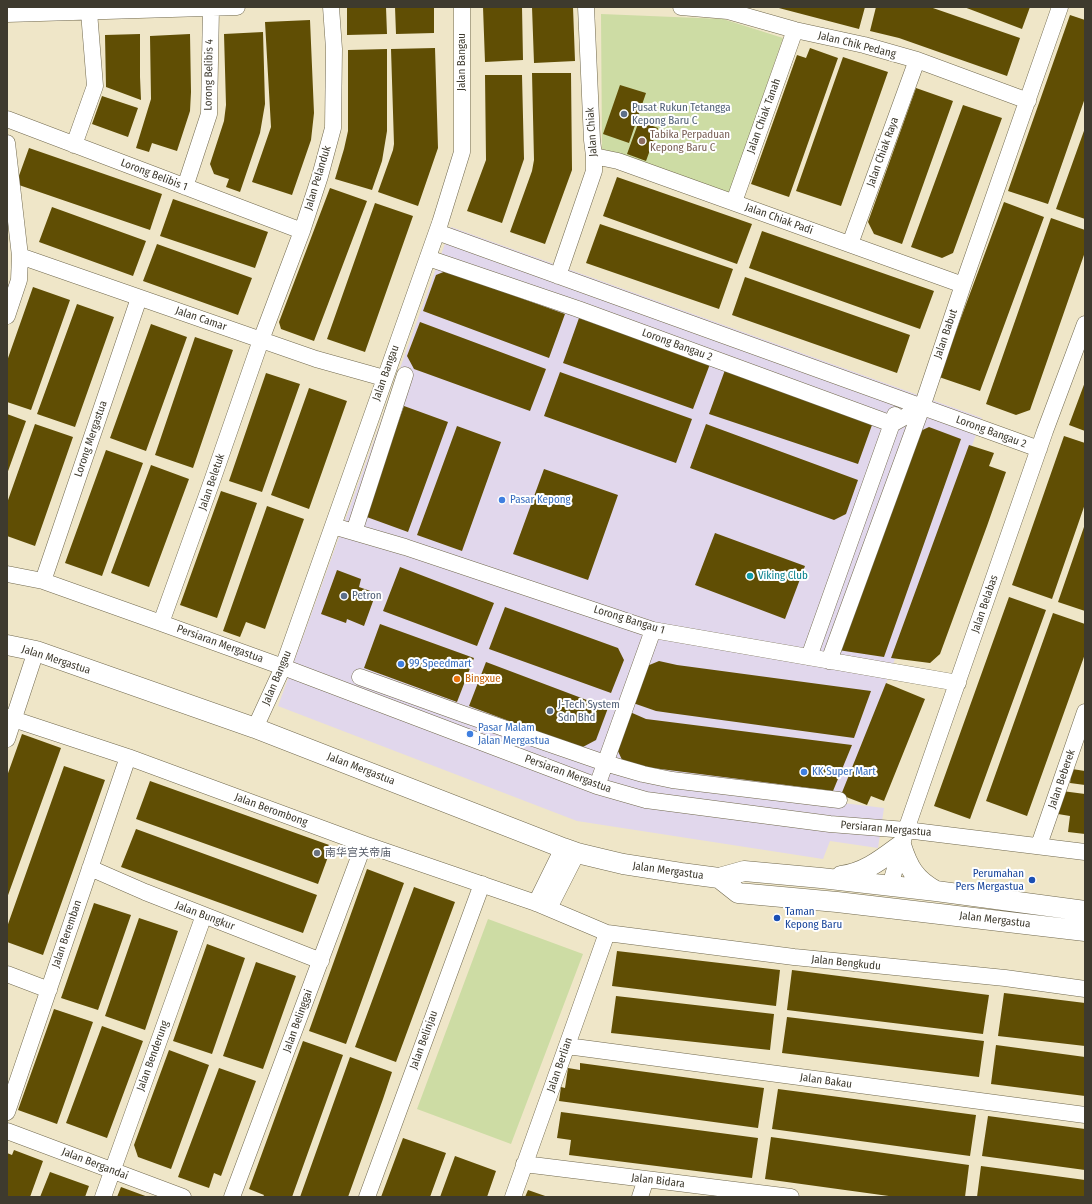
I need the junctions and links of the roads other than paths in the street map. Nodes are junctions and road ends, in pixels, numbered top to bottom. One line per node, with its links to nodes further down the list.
1 (236, 7): 7 (street)
2 (331, 7): 19 (street, Jalan Pelanduk)
3 (462, 7): 20 (street, Jalan Bangau)
4 (586, 7): 16 (street, Jalan Chiak)
5 (681, 7): 10 (street, Jalan Chik Pedang)
6 (1060, 7): 12 (street, Jalan Babut)
7 (211, 8): 8 (street); 17 (street, Lorong Belibis 4)
8 (89, 12): 9 (street); 15 (street)
9 (7, 14)
10 (795, 30): 11 (street, Jalan Chik Pedang); 18 (street, Jalan Chiak Tanah)
11 (916, 60): 12 (street, Jalan Chik Pedang); 21 (street, Jalan Chiak Raya)
12 (1028, 100): 25 (street, Jalan Babut)
13 (7, 119): 15 (street, Lorong Belibis 1)
14 (7, 143): 22 (street)
15 (74, 145): 17 (street, Lorong Belibis 1)
16 (594, 156): 18 (street, Jalan Chiak Padi); 24 (street, Jalan Chiak)
17 (185, 187): 19 (street, Lorong Belibis 1)
18 (734, 202): 21 (street, Jalan Chiak Padi)
19 (302, 231): 29 (street, Jalan Pelanduk)
20 (437, 232): 23 (street, Jalan Bangau); 24 (street, Lorong Bangau 2)
21 (850, 244): 25 (street, Jalan Chiak Padi)
22 (20, 256): 26 (street, Jalan Camar); 27 (street)
23 (428, 258): 31 (street, Jalan Bangau); 34 (street, Lorong Bangau 2)
24 (558, 276): 32 (street, Lorong Bangau 2)
25 (963, 285): 33 (street, Jalan Babut)
26 (139, 298): 29 (street, Jalan Camar); 39 (street, Lorong Mergastua)
27 (7, 316)
28 (1085, 324): 35 (street, Jalan Belabas)
29 (261, 340): 31 (street, Jalan Camar); 40 (street, Jalan Beletuk)
30 (405, 375): 37 (street)
31 (384, 378): 36 (street, Jalan Bangau)
32 (901, 399): 33 (street, Lorong Bangau 2); 34 (street)
33 (922, 407): 34 (street); 35 (street, Lorong Bangau 2); 45 (street, Jalan Babut)
34 (892, 424): 44 (street)
35 (1039, 449): 48 (street, Jalan Belabas)
36 (333, 526): 37 (street, Lorong Bangau 1); 46 (street, Jalan Bangau)
37 (354, 532): 41 (street, Lorong Bangau 1)
38 (7, 574): 39 (street, Persiaran Mergastua)
39 (43, 581): 40 (street, Persiaran Mergastua)
40 (161, 623): 46 (street, Persiaran Mergastua)
41 (653, 630): 44 (street, Lorong Bangau 1); 55 (street)
42 (7, 645): 43 (main road, Jalan Mergastua)
43 (36, 651): 50 (street); 51 (main road, Jalan Mergastua)
44 (809, 657): 45 (street, Lorong Bangau 1)
45 (829, 661): 48 (street, Lorong Bangau 1)
46 (283, 667): 51 (street, Jalan Bangau); 56 (street, Persiaran Mergastua)
47 (360, 677): 55 (street, Persiaran Mergastua)
48 (958, 683): 58 (street, Jalan Belabas)
49 (1085, 712): 52 (street, Jalan Beberek)
50 (10, 717): 53 (street); 54 (street, Jalan Berombong)
51 (255, 728): 61 (main road, Jalan Mergastua)
52 (1082, 728): 60 (street, Jalan Beberek)
53 (7, 738)
54 (128, 757): 59 (street, Jalan Berombong); 63 (street, Jalan Beremban)
55 (605, 763): 56 (street); 57 (street, Persiaran Mergastua)
56 (597, 786): 58 (street, Persiaran Mergastua)
57 (839, 800)
58 (903, 838): 60 (street, Persiaran Mergastua); 65 (main road); 67 (street, Jalan Belabas); 68 (main road)
59 (364, 844): 66 (street, Jalan Berombong); 76 (street, Jalan Belinggai)
60 (1039, 846): 62 (street, Persiaran Mergastua)
61 (570, 850): 64 (main road, Jalan Mergastua); 70 (street)
62 (1085, 852)
63 (90, 868): 73 (street, Jalan Bungkur); 79 (street, Jalan Beremban)
64 (719, 878): 65 (main road, Jalan Mergastua); 69 (main road, Jalan Mergastua)
65 (821, 878): 67 (main road, Jalan Mergastua)
66 (482, 884): 70 (street, Jalan Berombong); 91 (street, Jalan Belinjau)
67 (890, 886): 68 (main road, Jalan Mergastua); 69 (main road); 71 (main road)
68 (936, 891): 72 (main road, Jalan Mergastua)
69 (837, 902): 71 (main road, Jalan Mergastua)
70 (543, 906): 75 (street, Jalan Berombong)
71 (914, 911): 74 (main road, Jalan Mergastua)
72 (1085, 912)
73 (204, 915): 76 (street, Jalan Bungkur); 85 (street, Jalan Benderung)
74 (1085, 930)
75 (607, 933): 78 (street, Jalan Bengkudu); 80 (street, Jalan Berlian)
76 (321, 961): 90 (street, Jalan Belinggai)
77 (7, 974): 79 (street)
78 (1085, 989)
79 (49, 990): 81 (street, Jalan Beremban)
80 (567, 1046): 82 (street, Jalan Bakau); 84 (street, Jalan Berlian)
81 (7, 1112)
82 (1085, 1115)
83 (7, 1131): 85 (street, Jalan Bergandai)
84 (524, 1164): 86 (street, Jalan Bidara); 92 (street, Jalan Berlian)
85 (112, 1171): 88 (street, Jalan Benderung); 89 (street, Jalan Bergandai)
86 (646, 1179): 87 (street, Jalan Bidara); 93 (street)
87 (774, 1196): 94 (street, Jalan Bidara)
88 (103, 1197)
89 (183, 1197)
90 (232, 1197)
91 (367, 1197)
92 (513, 1197)
93 (640, 1197)
94 (791, 1197)

